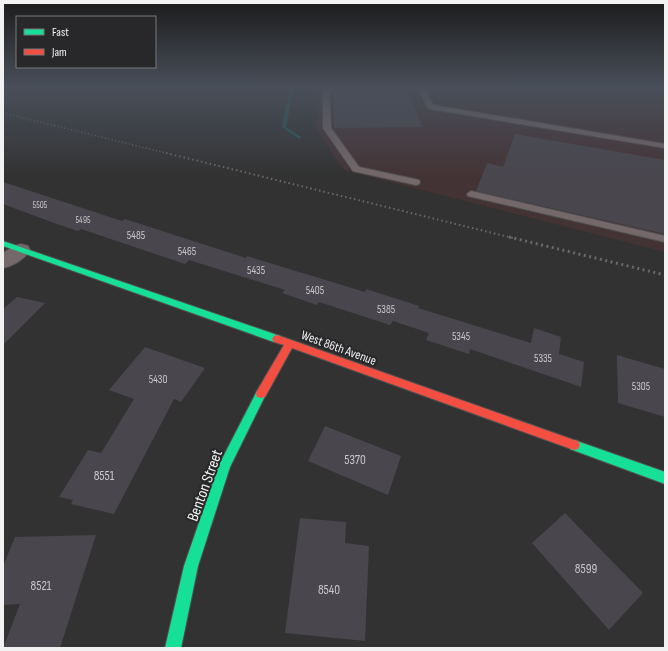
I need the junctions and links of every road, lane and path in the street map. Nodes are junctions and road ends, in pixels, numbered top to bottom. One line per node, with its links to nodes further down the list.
1 (327, 117): 4 (lane)
2 (493, 117): 3 (lane)
3 (665, 146)
4 (416, 182)
5 (471, 194): 6 (lane)
6 (665, 239)
7 (3, 243): 8 (street, West 86th Avenue)
8 (21, 250): 9 (street); 10 (street, West 86th Avenue)
9 (3, 262)
10 (290, 343): 11 (street, West 86th Avenue); 12 (street, Benton Street)
11 (665, 478)
12 (172, 648)

